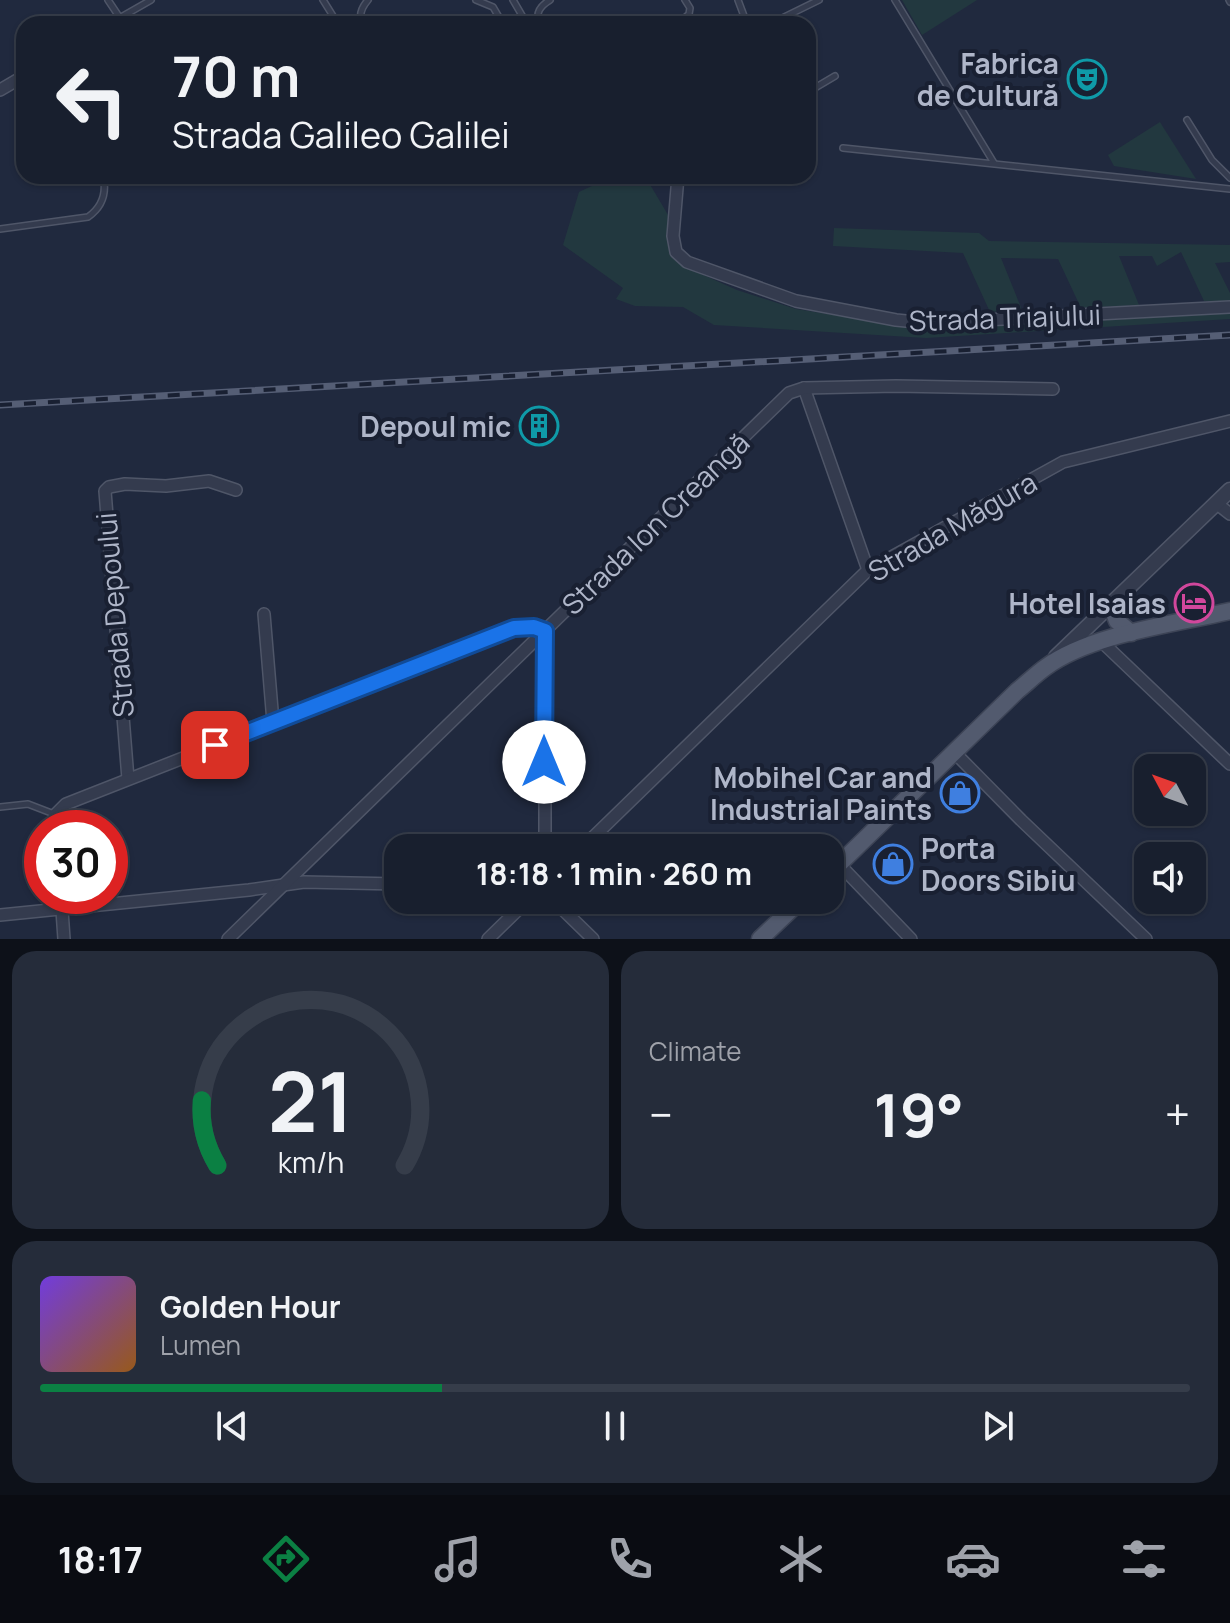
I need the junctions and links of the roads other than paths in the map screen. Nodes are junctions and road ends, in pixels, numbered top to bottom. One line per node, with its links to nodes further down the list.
1 (151, 0): 6 (lane)
2 (476, 0): 7 (lane)
3 (550, 0): 8 (lane)
4 (819, 0): 9 (lane)
5 (895, 0): 14 (lane)
6 (123, 16)
7 (498, 16)
8 (537, 16)
9 (786, 16)
10 (835, 76): 11 (lane)
11 (816, 87)
12 (1187, 120): 15 (lane)
13 (843, 148): 14 (lane)
14 (994, 163): 18 (lane)
15 (1230, 178)
16 (105, 184): 19 (lane)
17 (677, 184): 20 (street, Strada Triajului)
18 (1230, 189)
19 (0, 229)
20 (1230, 307)
21 (804, 388): 22 (street); 28 (street); 32 (street, Strada Ion Creangă)
22 (1053, 389)
23 (1230, 421): 28 (street, Strada Măgura)
24 (236, 490): 39 (street, Strada Depoului)
25 (1230, 490): 26 (street)
26 (1216, 503): 27 (street); 29 (street)
27 (1230, 514)
28 (868, 570): 44 (street, Strada Măgura)
29 (1111, 605): 33 (main road); 35 (street)
30 (1230, 611): 33 (main road)
31 (264, 614): 36 (street)
32 (545, 631): 36 (street); 43 (street); 48 (street, Strada Ion Creangă)
33 (1131, 633): 34 (main road)
34 (1102, 642): 35 (main road); 38 (street)
35 (1047, 666): 37 (main road)
36 (273, 722): 39 (street)
37 (954, 752): 45 (main road); 62 (street)
38 (1230, 764)
39 (128, 779): 42 (street)
40 (0, 807): 41 (lane)
41 (43, 810)
42 (60, 810)
43 (545, 834)
44 (596, 834)
45 (844, 858)
46 (844, 877): 61 (street)
47 (384, 884): 48 (street)
48 (284, 885): 49 (street); 57 (street, Strada Ion Creangă)
49 (128, 897)
50 (24, 910): 55 (street)
51 (63, 914): 56 (street)
52 (514, 914): 58 (street)
53 (567, 914): 59 (street)
54 (786, 914): 60 (main road)
55 (0, 915)
56 (64, 939)
57 (228, 939)
58 (488, 939)
59 (593, 939)
60 (760, 939)
61 (911, 939)
62 (1146, 939)

